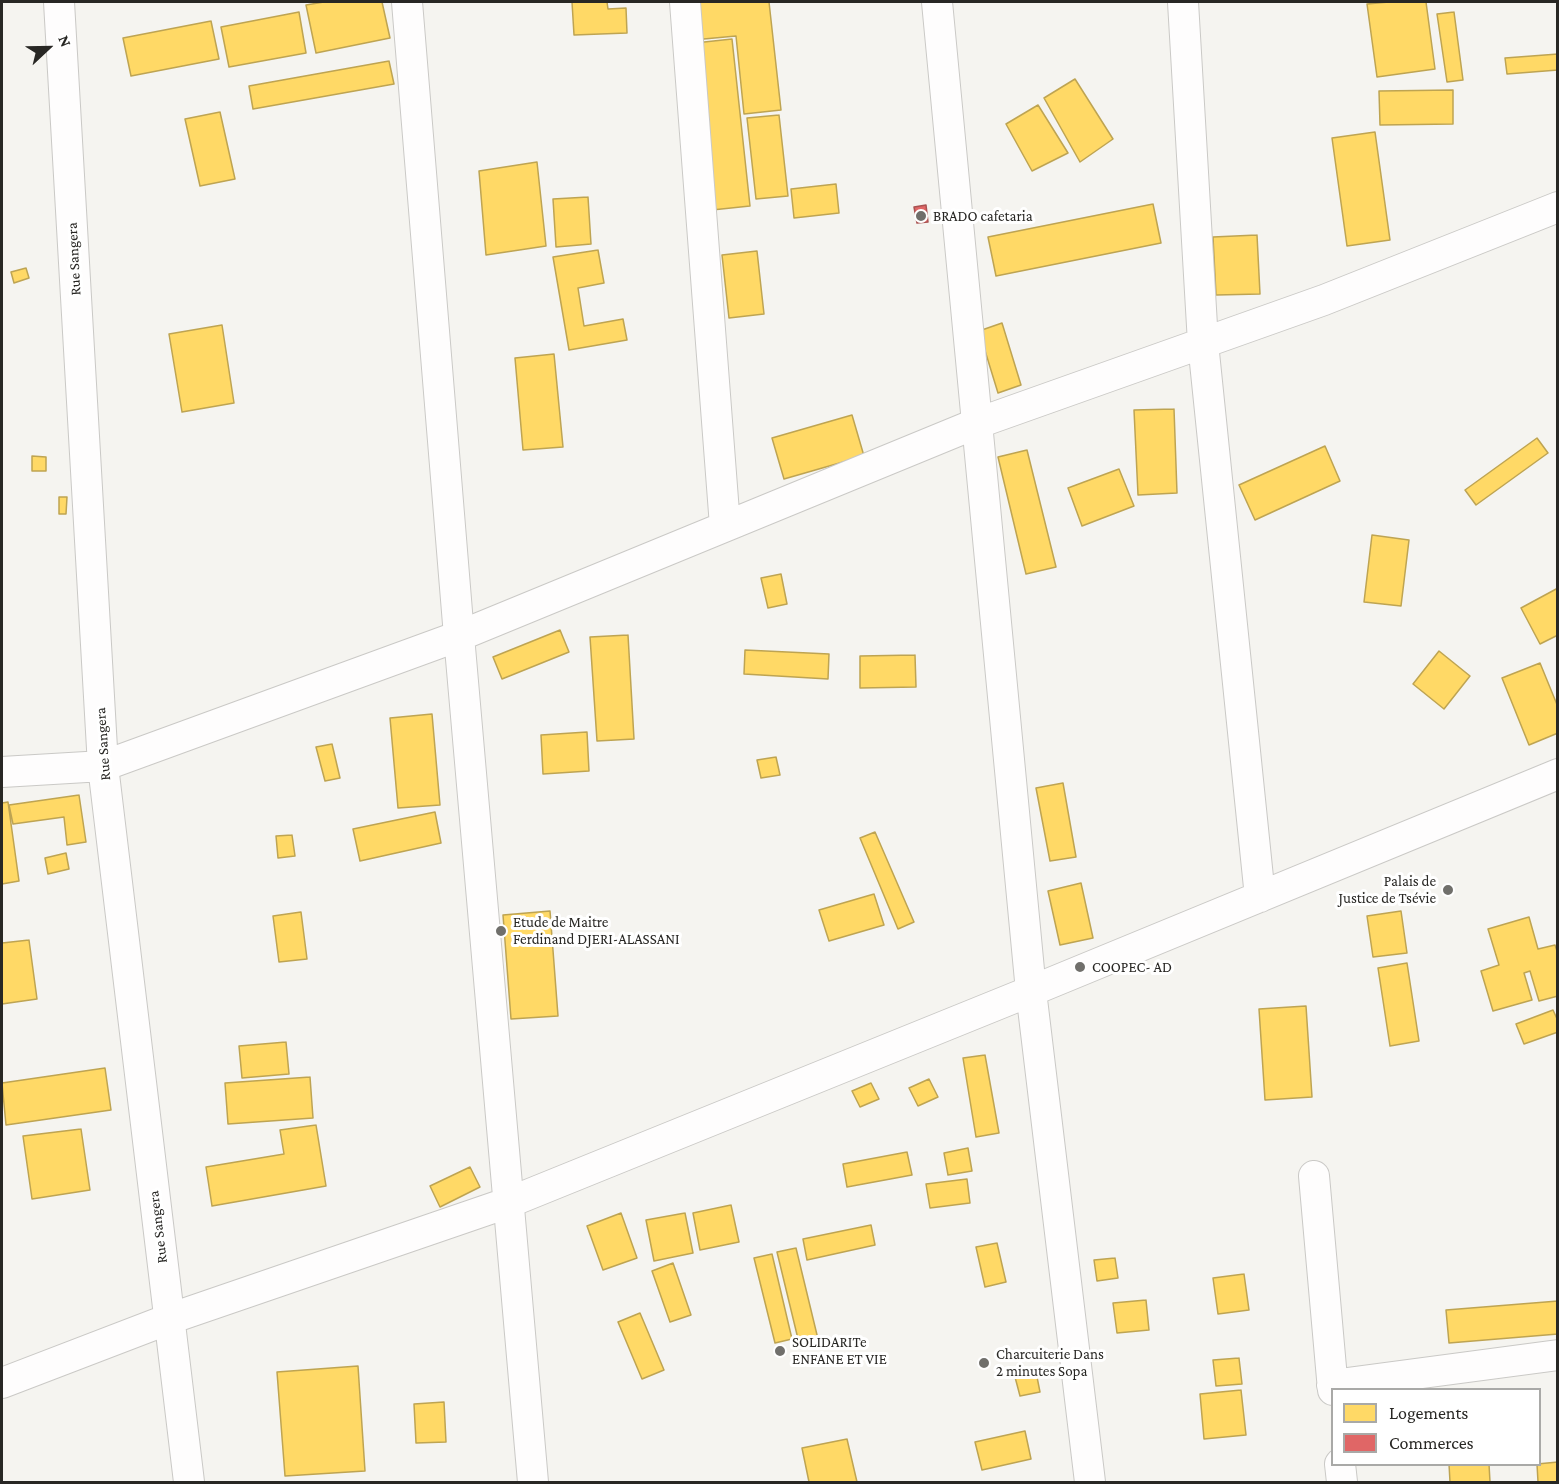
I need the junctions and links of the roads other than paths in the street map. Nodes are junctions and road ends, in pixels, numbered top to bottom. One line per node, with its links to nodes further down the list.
1 (59, 2): 11 (street, Rue Sangera)
2 (407, 2): 10 (street)
3 (685, 2): 9 (street)
4 (937, 2): 8 (street)
5 (1184, 2): 7 (street)
6 (1557, 207): 7 (street)
7 (1203, 343): 8 (street); 14 (street)
8 (975, 424): 9 (street); 15 (street)
9 (725, 526): 10 (street)
10 (459, 636): 11 (street); 17 (street)
11 (103, 766): 12 (street); 18 (street, Rue Sangera)
12 (2, 772)
13 (1557, 774): 14 (street)
14 (1260, 897): 15 (street)
15 (1030, 991): 17 (street); 25 (street)
16 (1314, 1176): 21 (street)
17 (510, 1202): 18 (street); 24 (street)
18 (169, 1319): 20 (street); 23 (street, Rue Sangera)
19 (1557, 1355): 21 (street)
20 (2, 1383)
21 (1332, 1387)
22 (1340, 1466): 26 (street)
23 (189, 1482)
24 (533, 1482)
25 (1090, 1482)
26 (1342, 1482)

